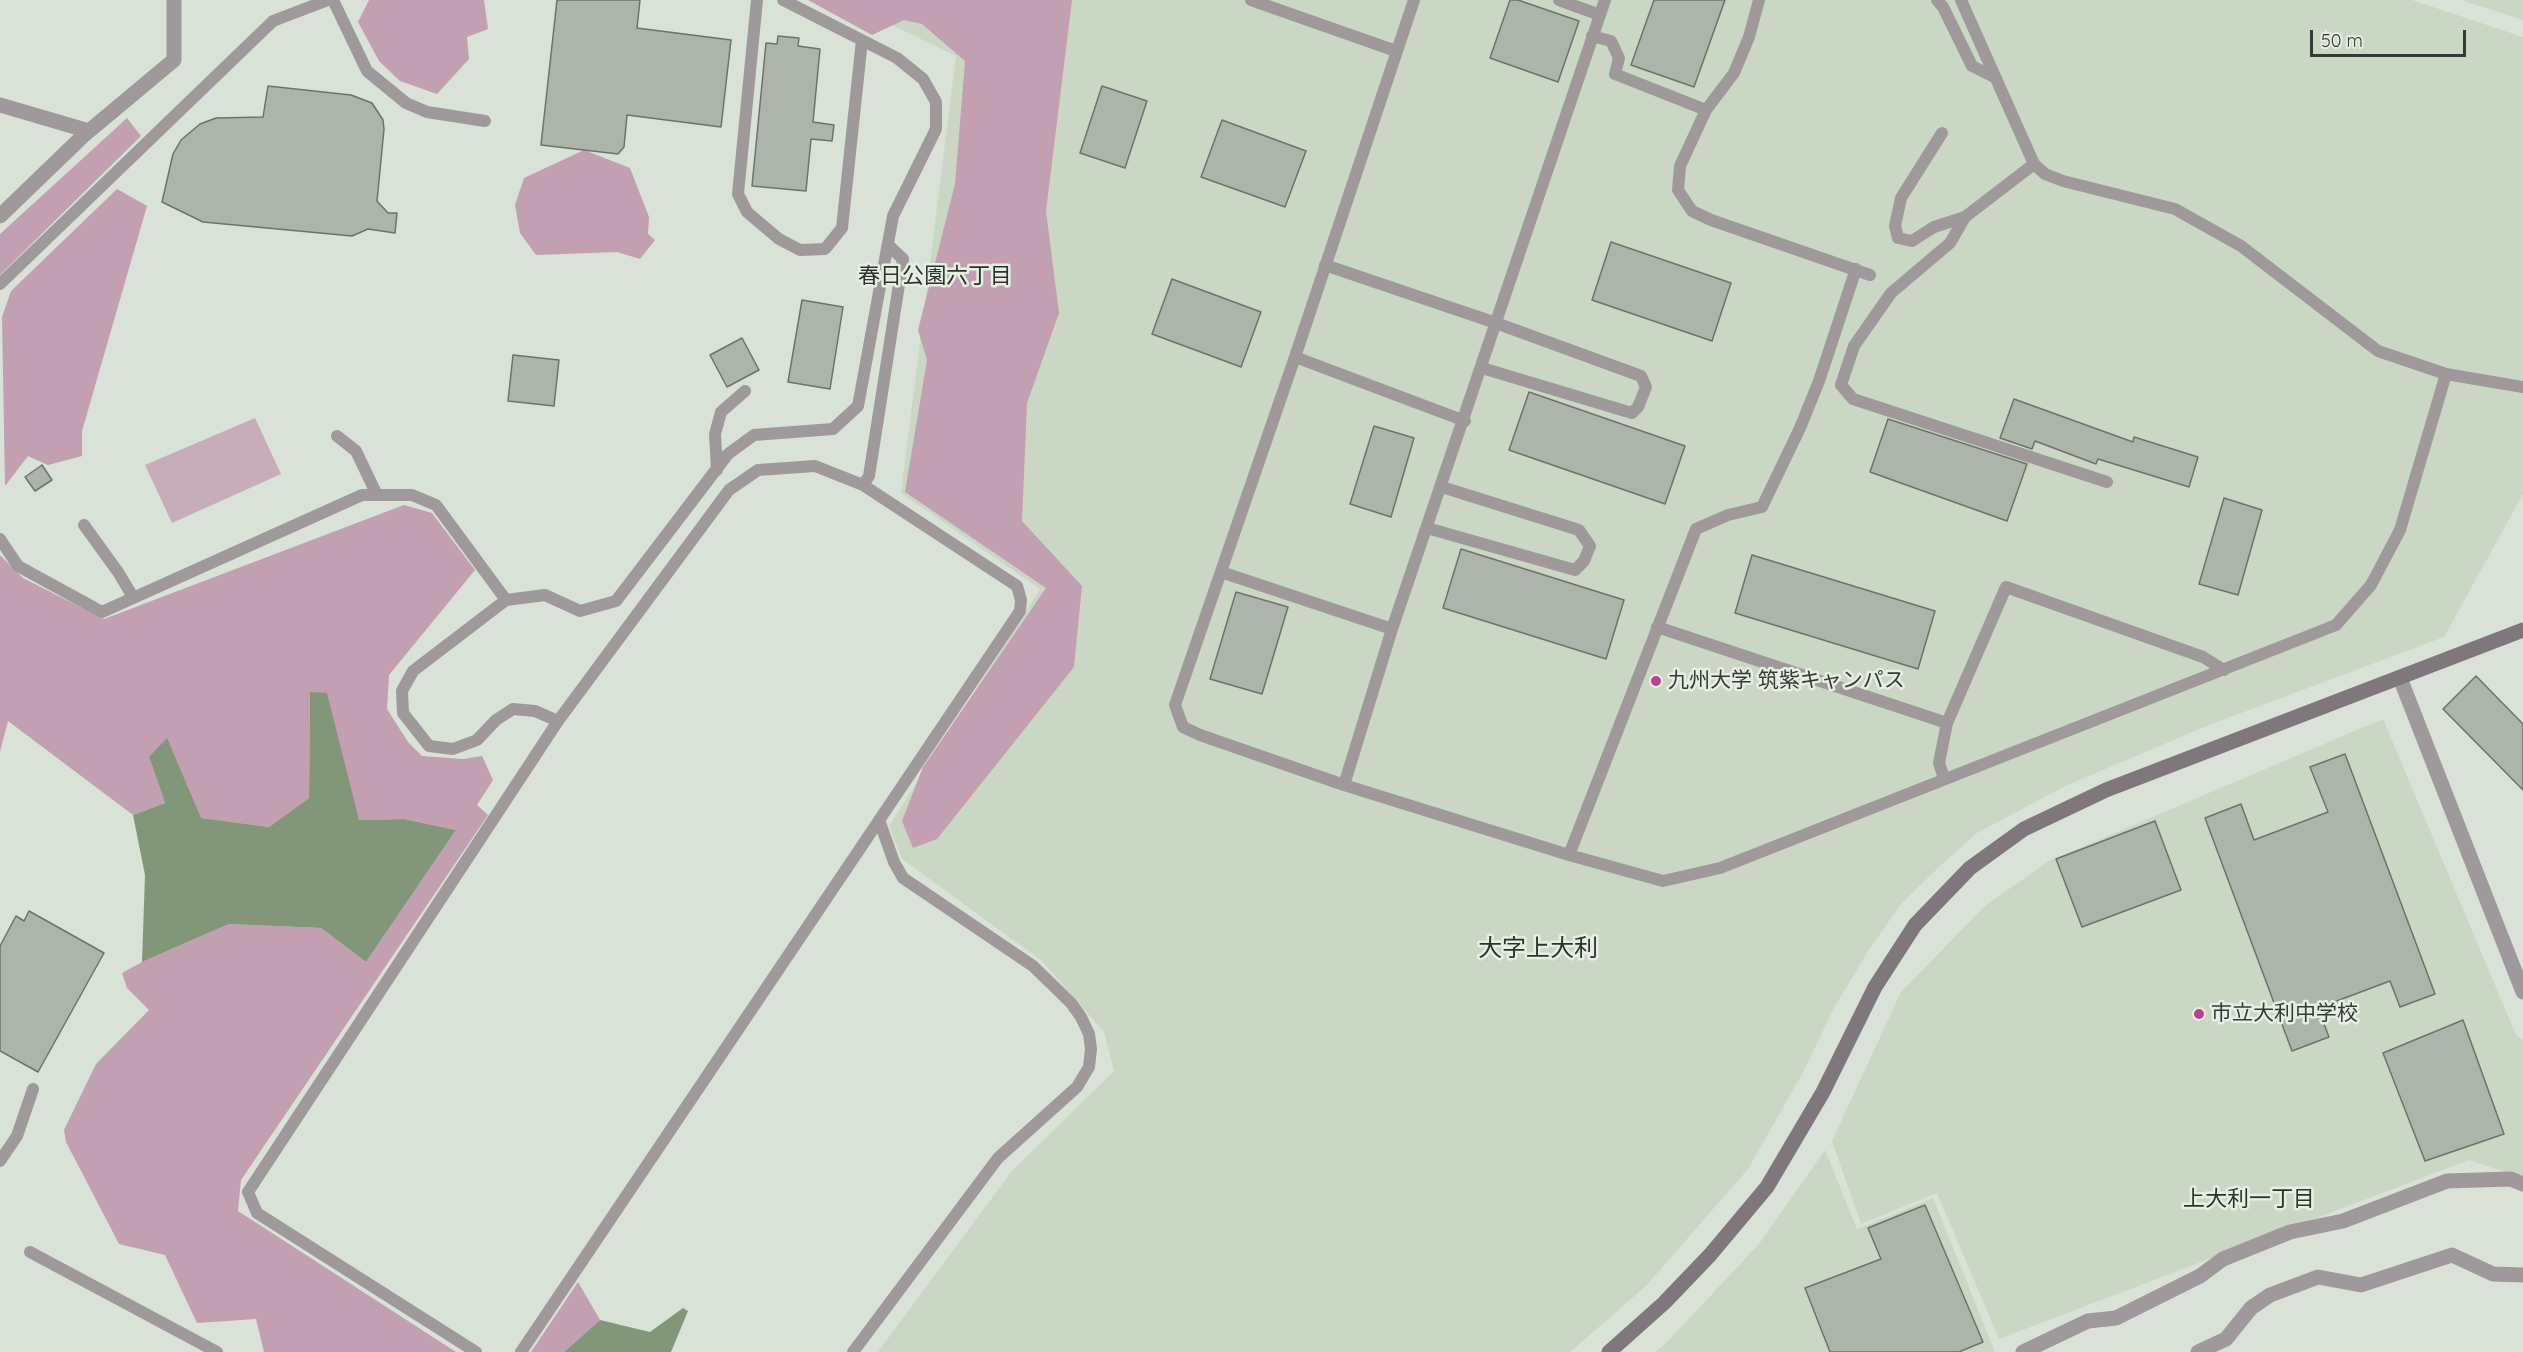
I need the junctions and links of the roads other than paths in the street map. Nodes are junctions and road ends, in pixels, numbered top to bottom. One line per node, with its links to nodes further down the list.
1 (174, 0): 21 (street)
2 (328, 0): 30 (lane)
3 (333, 0): 20 (lane)
4 (757, 0): 15 (lane)
5 (783, 0): 15 (lane)
6 (1251, 0): 16 (lane)
7 (1414, 0): 16 (lane)
8 (1558, 0): 13 (lane)
9 (1605, 0): 13 (lane)
10 (1759, 0): 19 (lane)
11 (1937, 0): 17 (lane)
12 (1962, 0): 17 (lane)
13 (1600, 15): 14 (lane)
14 (1592, 36): 19 (lane); 31 (lane)
15 (862, 40): 26 (lane)
16 (1396, 51): 27 (lane)
17 (1996, 78): 23 (lane)
18 (0, 105): 21 (street)
19 (1706, 110): 28 (lane)
20 (485, 121)
21 (89, 131): 24 (street)
22 (1942, 133): 25 (lane)
23 (2034, 164): 25 (lane); 34 (lane)
24 (0, 216)
25 (1965, 217): 40 (lane)
26 (888, 245): 39 (lane); 41 (lane)
27 (1325, 265): 31 (lane); 32 (lane)
28 (1856, 269): 29 (lane); 50 (lane)
29 (1869, 275)
30 (0, 284)
31 (1496, 323): 33 (lane); 33 (lane)
32 (1295, 357): 37 (lane); 47 (lane)
33 (1482, 368): 37 (lane)
34 (2446, 374): 35 (lane); 53 (lane)
35 (2523, 387)
36 (745, 390): 39 (lane)
37 (1465, 421): 42 (lane)
38 (337, 436): 43 (lane)
39 (717, 470): 49 (lane)
40 (2107, 482)
41 (863, 485): 55 (lane); 59 (lane)
42 (1442, 487): 45 (lane); 45 (lane)
43 (377, 495): 48 (lane); 49 (lane)
44 (84, 525): 48 (lane)
45 (1427, 528): 51 (lane)
46 (0, 538): 48 (lane)
47 (1221, 572): 51 (lane); 58 (lane)
48 (133, 597)
49 (506, 600): 55 (lane)
50 (1657, 627): 56 (lane); 60 (lane)
51 (1392, 629): 58 (lane)
52 (2523, 630): 54 (street)
53 (2224, 670): 56 (lane); 57 (lane)
54 (2400, 678): 61 (street); 71 (street)
55 (558, 721): 68 (lane)
56 (1947, 723): 57 (lane)
57 (1944, 778): 60 (lane)
58 (1344, 785): 60 (lane)
59 (879, 820): 69 (lane); 70 (lane)
60 (1569, 855)
61 (2523, 992)
62 (33, 1089): 63 (lane)
63 (0, 1161)
64 (2523, 1184): 72 (street)
65 (30, 1252): 67 (lane)
66 (2523, 1275): 73 (street)
67 (217, 1352)
68 (476, 1352)
69 (521, 1352)
70 (853, 1352)
71 (1609, 1352)
72 (2023, 1352)
73 (2198, 1352)

